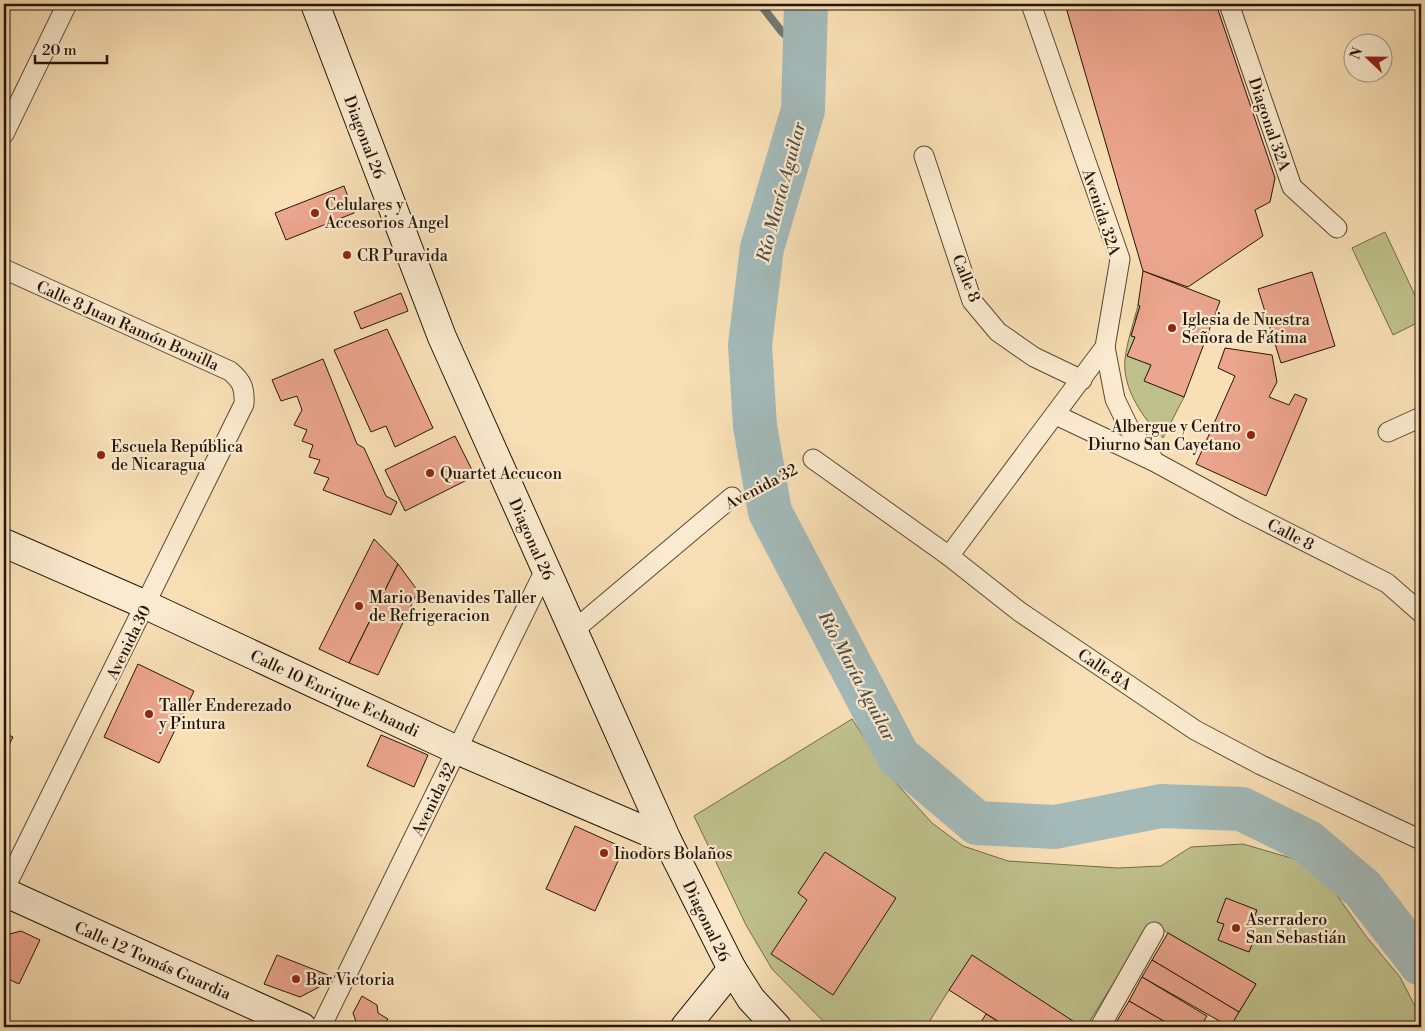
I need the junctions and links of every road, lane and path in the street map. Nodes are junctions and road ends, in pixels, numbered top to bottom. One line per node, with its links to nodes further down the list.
1 (67, 4): 5 (street)
2 (315, 4): 20 (main road, Diagonal 26)
3 (1031, 4): 9 (street, Avenida 32A)
4 (1229, 4): 7 (street, Diagonal 32A)
5 (4, 134)
6 (924, 156): 10 (street, Calle 8)
7 (1337, 228)
8 (4, 269): 11 (street, Calle 8 Juan Ramón Bonilla)
9 (1105, 347): 10 (street, Avenida 32A); 16 (street, Calle 8)
10 (1082, 380): 12 (street, Avenida 32A)
11 (245, 391): 21 (street, Avenida 30)
12 (1056, 415): 16 (street, Calle 8); 19 (street, Avenida 32A)
13 (1421, 417): 14 (street)
14 (1388, 432)
15 (813, 459): 17 (path, Avenida 32); 19 (street, Calle 8A)
16 (1155, 462): 22 (street, Calle 8)
17 (732, 498): 23 (street, Avenida 32)
18 (4, 543): 21 (main road, Calle 10 Enrique Echandi)
19 (949, 556): 26 (street, Calle 8A)
20 (545, 570): 23 (main road, Diagonal 26); 24 (street, Avenida 32)
21 (146, 605): 24 (main road, Calle 10 Enrique Echandi); 27 (street, Avenida 30)
22 (1421, 613)
23 (573, 631): 25 (main road, Diagonal 26)
24 (457, 750): 25 (main road, Calle 10 Enrique Echandi); 31 (street, Avenida 32)
25 (667, 840): 29 (main road, Diagonal 26)
26 (1421, 840)
27 (4, 891): 30 (main road, Calle 12 Tomás Guardia)
28 (1154, 932): 34 (street)
29 (732, 969): 32 (main road); 33 (main road, Diagonal 26)
30 (302, 1027)
31 (321, 1027)
32 (685, 1027)
33 (777, 1027)
34 (1100, 1027)

